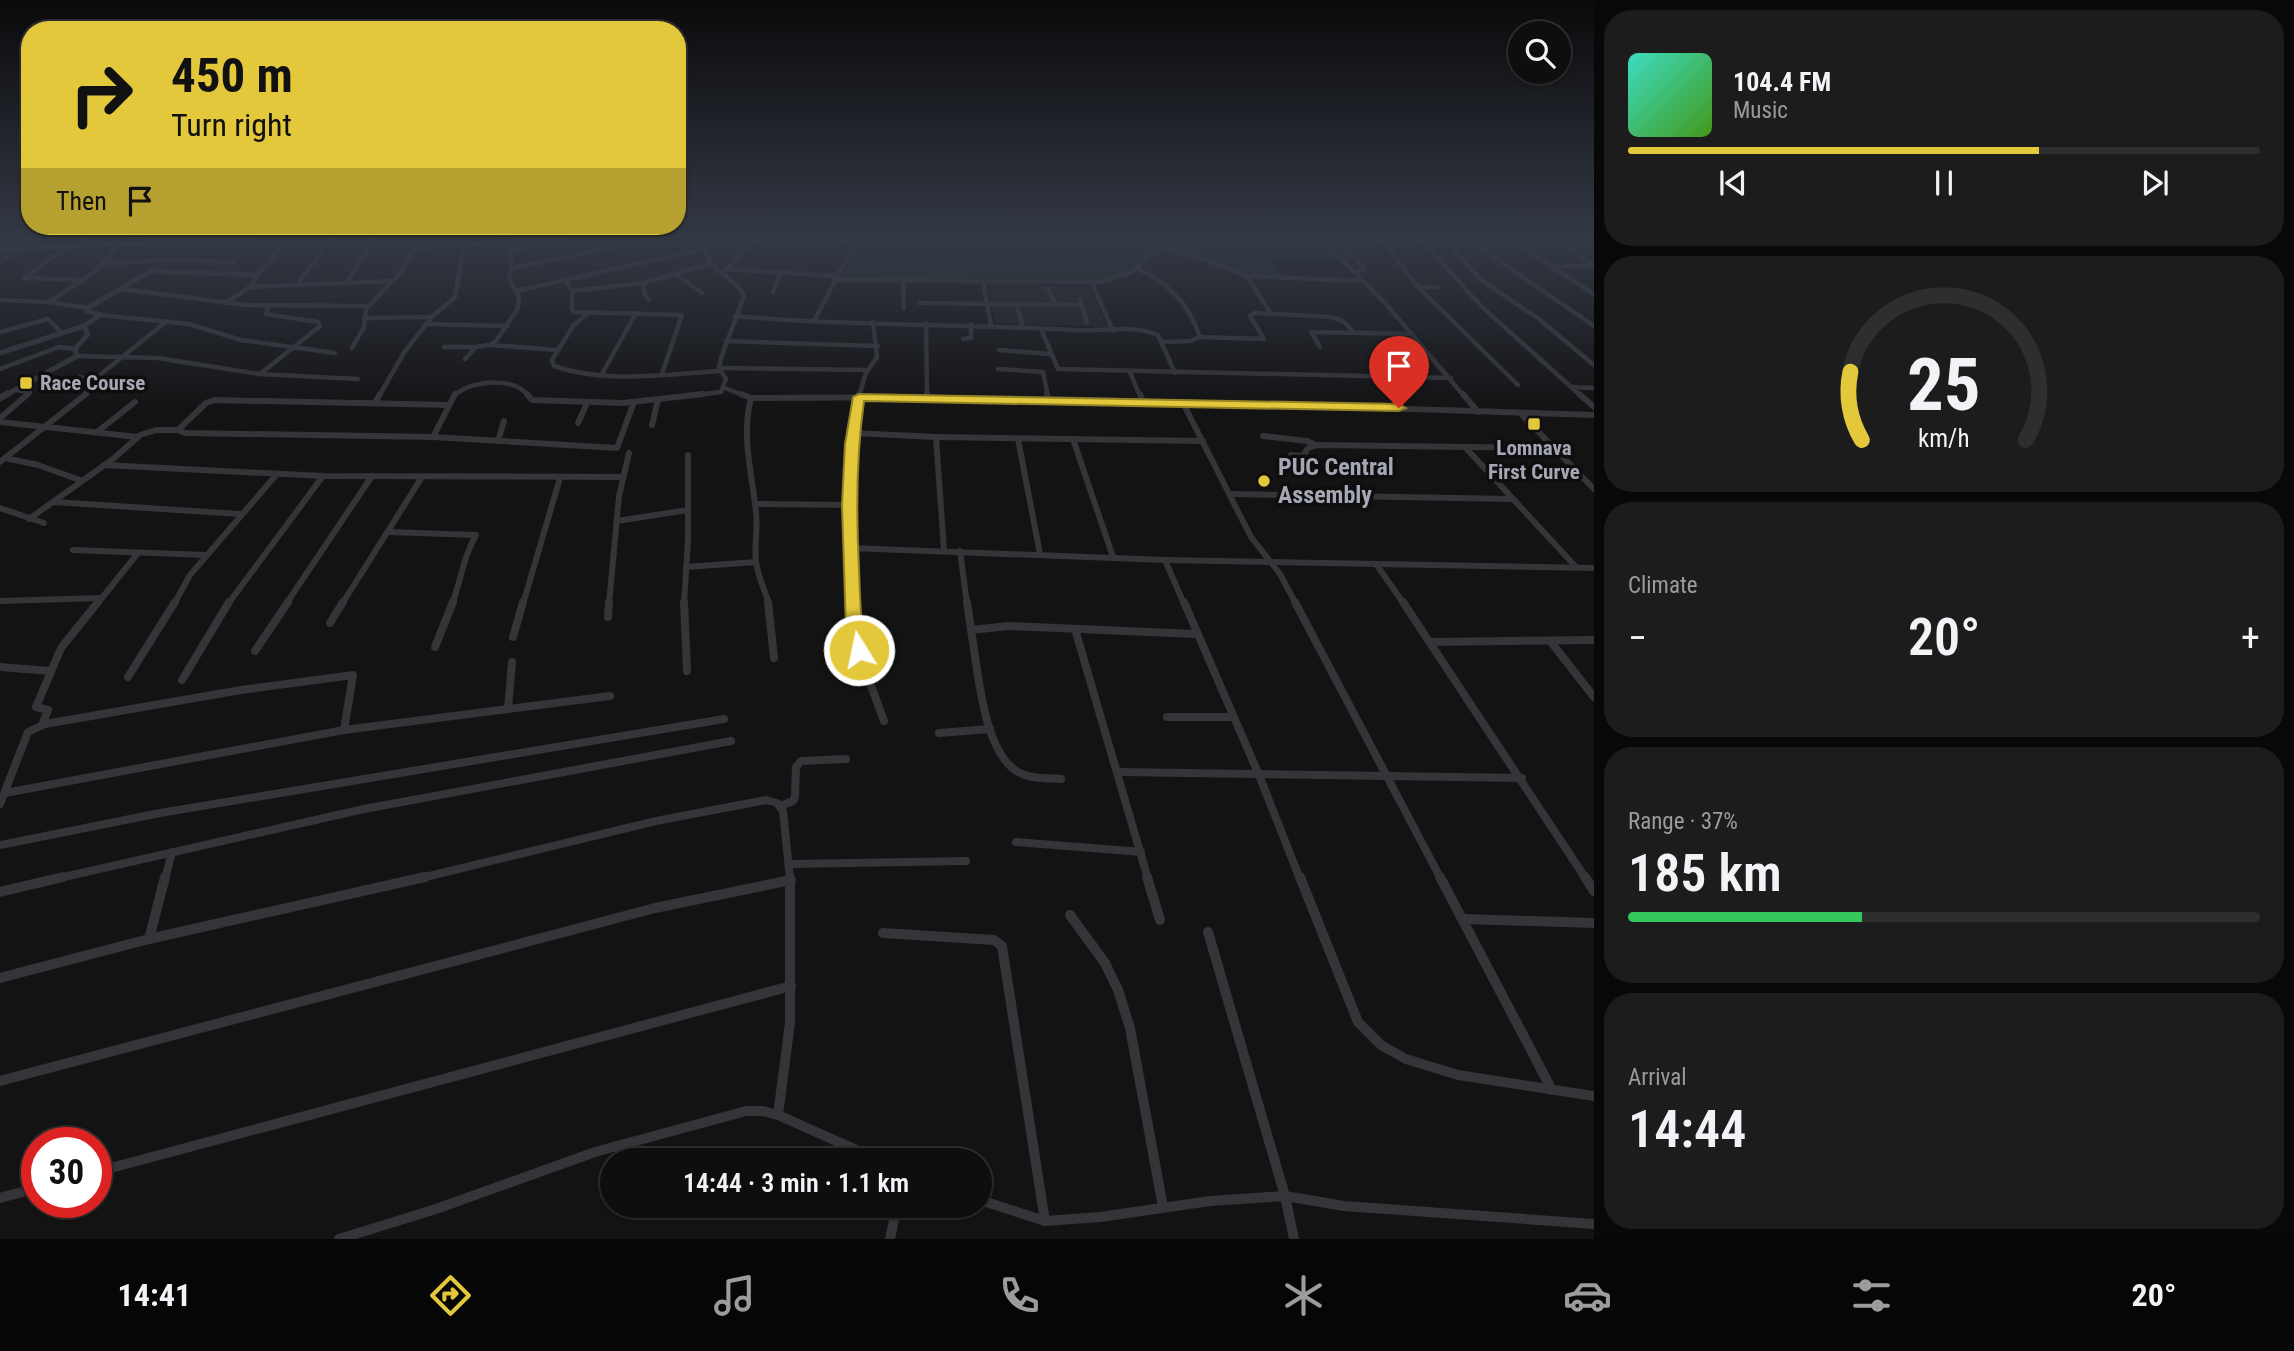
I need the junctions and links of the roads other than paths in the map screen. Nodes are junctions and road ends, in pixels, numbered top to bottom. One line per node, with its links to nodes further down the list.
1 (60, 295): 25 (street)
2 (112, 295): 33 (street)
3 (169, 295): 26 (street)
4 (237, 295): 26 (street)
5 (378, 295): 32 (street)
6 (455, 295): 40 (street)
7 (517, 295): 51 (street)
8 (572, 295): 35 (street)
9 (646, 295): 24 (street)
10 (743, 295): 39 (street)
11 (827, 295): 43 (street)
12 (903, 295): 34 (street)
13 (985, 295): 30 (street)
14 (1051, 295): 29 (street)
15 (1097, 295): 55 (street)
16 (1177, 295): 60 (street)
17 (1259, 295): 37 (street)
18 (1375, 295): 59 (street)
19 (1427, 295): 93 (street)
20 (1469, 295): 94 (street)
21 (1503, 295): 79 (street)
22 (1549, 295): 52 (street)
23 (0, 300): 25 (street)
24 (649, 300)
25 (49, 302): 33 (street)
26 (226, 302): 31 (street)
27 (919, 303): 30 (street)
28 (1016, 303): 29 (street); 30 (street); 53 (street)
29 (1055, 303): 45 (street)
30 (987, 304): 49 (street)
31 (268, 305): 32 (street); 69 (street)
32 (368, 306): 41 (street)
33 (88, 308): 38 (street)
34 (904, 308)
35 (588, 313): 36 (street); 71 (street)
36 (636, 313): 87 (street); 88 (street)
37 (1272, 314): 58 (street); 60 (street)
38 (100, 316): 42 (street); 50 (street)
39 (735, 316): 43 (street); 62 (street)
40 (432, 317): 41 (street); 47 (street)
41 (364, 318): 70 (street)
42 (168, 321): 69 (street); 77 (street)
43 (814, 321): 44 (street)
44 (873, 322): 46 (street); 65 (street)
45 (1087, 322)
46 (926, 323): 48 (street); 102 (street)
47 (426, 324): 51 (street); 107 (street)
48 (971, 324): 49 (street); 61 (street)
49 (991, 325): 53 (street)
50 (84, 326): 57 (street); 74 (street)
51 (507, 326): 64 (street)
52 (1594, 326)
53 (1023, 327): 54 (street)
54 (1041, 329): 55 (street); 76 (street)
55 (1113, 331): 63 (street)
56 (0, 332): 57 (street)
57 (62, 333): 73 (street)
58 (1355, 333): 59 (street); 68 (street)
59 (1413, 334): 91 (street)
60 (1200, 337): 63 (street)
61 (963, 339)
62 (726, 341): 65 (street); 81 (street)
63 (1161, 342): 85 (street)
64 (490, 345): 67 (street); 71 (street)
65 (878, 346): 83 (street)
66 (444, 347): 67 (street)
67 (476, 347): 78 (street)
68 (1320, 347)
69 (293, 348): 75 (street); 86 (street)
70 (352, 348)
71 (557, 350): 87 (street)
72 (999, 350): 76 (street)
73 (0, 353)
74 (76, 353): 77 (street); 80 (street); 97 (street)
75 (335, 353)
76 (1050, 354): 84 (street)
77 (124, 357): 86 (street); 90 (street)
78 (465, 359)
79 (1594, 365)
80 (0, 369)
81 (720, 369): 83 (street); 88 (street); 95 (street)
82 (998, 369): 105 (street)
83 (869, 370): 98 (street)
84 (1130, 372): 85 (street); 106 (street)
85 (1175, 373): 91 (street)
86 (260, 374): 92 (street)
87 (602, 374): 88 (street)
88 (662, 374)
89 (79, 377): 90 (street)
90 (96, 378): 119 (street)
91 (1451, 378): 112 (street)
92 (358, 379)
93 (1518, 384)
94 (1572, 387): 96 (street); 111 (street)
95 (724, 388): 100 (street); 101 (street)
96 (1594, 388)
97 (16, 390): 99 (street); 115 (street)
98 (859, 397): 100 (street); 102 (street); 122 (street)
99 (0, 398)
100 (751, 398): 150 (street)
101 (658, 400): 104 (street); 118 (street)
102 (927, 400): 105 (street)
103 (135, 402): 121 (street)
104 (634, 402): 108 (street); 129 (street)
105 (1049, 402): 106 (street)
106 (1143, 402): 109 (street)
107 (375, 403): 110 (street); 120 (street)
108 (587, 403): 110 (street); 117 (street)
109 (1183, 403): 112 (street); 130 (street)
110 (449, 405): 125 (street)
111 (1594, 407)
112 (1478, 412): 113 (street)
113 (1520, 414): 114 (street); 133 (street)
114 (1594, 415)
115 (0, 420): 119 (street)
116 (504, 421): 129 (street)
117 (578, 422)
118 (652, 425)
119 (45, 427): 121 (street); 137 (street)
120 (178, 430): 124 (street); 125 (street)
121 (97, 432): 124 (street)
122 (853, 433): 126 (street); 151 (street)
123 (1263, 436): 131 (street)
124 (138, 437): 138 (street)
125 (433, 437): 129 (street)
126 (936, 437): 127 (street); 161 (street)
127 (1018, 439): 128 (street); 164 (street)
128 (1073, 439): 130 (street); 166 (street)
129 (498, 441)
130 (1203, 441): 147 (street)
131 (1317, 445): 132 (street); 135 (street)
132 (1465, 447): 133 (street); 148 (street)
133 (1554, 448): 146 (street)
134 (629, 453): 143 (street)
135 (1291, 455)
136 (688, 456): 153 (street)
137 (2, 460): 145 (street)
138 (103, 465): 139 (street); 145 (street)
139 (277, 474): 141 (street); 154 (street)
140 (372, 475): 141 (street); 142 (street); 186 (street)
141 (323, 476): 193 (street)
142 (422, 477): 144 (street); 158 (street)
143 (623, 477): 144 (street); 156 (street)
144 (560, 478): 181 (street)
145 (80, 480): 149 (street)
146 (1594, 489)
147 (1231, 494): 148 (street); 169 (street)
148 (1512, 499): 172 (street)
149 (54, 502): 154 (street); 155 (street)
150 (756, 504): 151 (street); 168 (street)
151 (849, 505): 159 (street)
152 (0, 508): 155 (street)
153 (688, 510): 156 (street); 171 (street)
154 (240, 514): 165 (street)
155 (29, 519): 157 (street)
156 (617, 521): 176 (street)
157 (44, 523)
158 (388, 531): 177 (street); 185 (street)
159 (851, 548): 161 (street); 200 (street)
160 (73, 550): 163 (street)
161 (944, 550): 162 (street)
162 (960, 551): 164 (street); 179 (street)
163 (138, 553): 165 (street); 174 (street)
164 (1040, 554): 166 (street)
165 (206, 555): 192 (street)
166 (1113, 558): 167 (street)
167 (1165, 560): 169 (street); 180 (street)
168 (756, 562): 171 (street); 187 (street)
169 (1273, 563): 170 (street); 209 (street)
170 (1376, 564): 172 (street); 183 (street)
171 (686, 567): 191 (street)
172 (1576, 567): 173 (street)
173 (1594, 568)
174 (100, 598): 175 (street); 190 (street)
175 (0, 601)
176 (608, 617)
177 (331, 623)
178 (1076, 629): 179 (street); 180 (street); 207 (street)
179 (971, 630): 202 (street)
180 (1196, 634): 198 (street)
181 (513, 637)
182 (1594, 640): 184 (street)
183 (1431, 642): 184 (street); 210 (street)
184 (1551, 642): 195 (street)
185 (435, 647)
186 (255, 650)
187 (774, 658)
188 (512, 662): 196 (street)
189 (0, 667): 190 (street)
190 (50, 671): 201 (street)
191 (687, 671)
192 (128, 677)
193 (182, 680)
194 (610, 696): 196 (street)
195 (1594, 697)
196 (508, 709): 203 (street)
197 (1167, 717): 198 (street)
198 (1233, 718): 208 (street)
199 (724, 719): 216 (street)
200 (884, 722)
201 (43, 723): 203 (street); 212 (street)
202 (990, 729): 204 (street); 211 (street)
203 (344, 730): 212 (street)
204 (939, 733)
205 (731, 741): 217 (street)
206 (846, 758): 214 (street)
207 (1119, 772): 208 (street); 218 (street)
208 (1259, 775): 209 (street); 234 (street)
209 (1388, 775): 210 (street); 225 (street)
210 (1521, 778): 222 (street)
211 (1061, 779)
212 (5, 793): 213 (street)
213 (0, 804)
214 (780, 806): 220 (street); 230 (street)
215 (1016, 842): 218 (street)
216 (0, 845)
217 (172, 852): 223 (street); 230 (street)
218 (1141, 852): 226 (street)
219 (966, 861): 220 (street)
220 (790, 864): 221 (street)
221 (791, 880): 232 (street); 233 (street)
222 (1594, 891)
223 (0, 892)
224 (1070, 915): 243 (street)
225 (1464, 919): 227 (street); 234 (street)
226 (1160, 920)
227 (1594, 923)
228 (1208, 932): 240 (street)
229 (883, 933): 245 (street)
230 (149, 939): 231 (street)
231 (0, 978)
232 (791, 986): 236 (street); 238 (street)
233 (0, 1081)
234 (1552, 1090): 235 (street)
235 (1594, 1096)
236 (778, 1115): 237 (street); 247 (street)
237 (852, 1148)
238 (112, 1168)
239 (21, 1192): 241 (street)
240 (1285, 1196): 243 (street); 246 (street); 249 (street)
241 (0, 1198)
242 (992, 1205): 245 (street)
243 (1163, 1207): 245 (street)
244 (894, 1218): 248 (street)
245 (1045, 1221)
246 (1594, 1224)
247 (339, 1239)
248 (890, 1239)
249 (1294, 1239)

